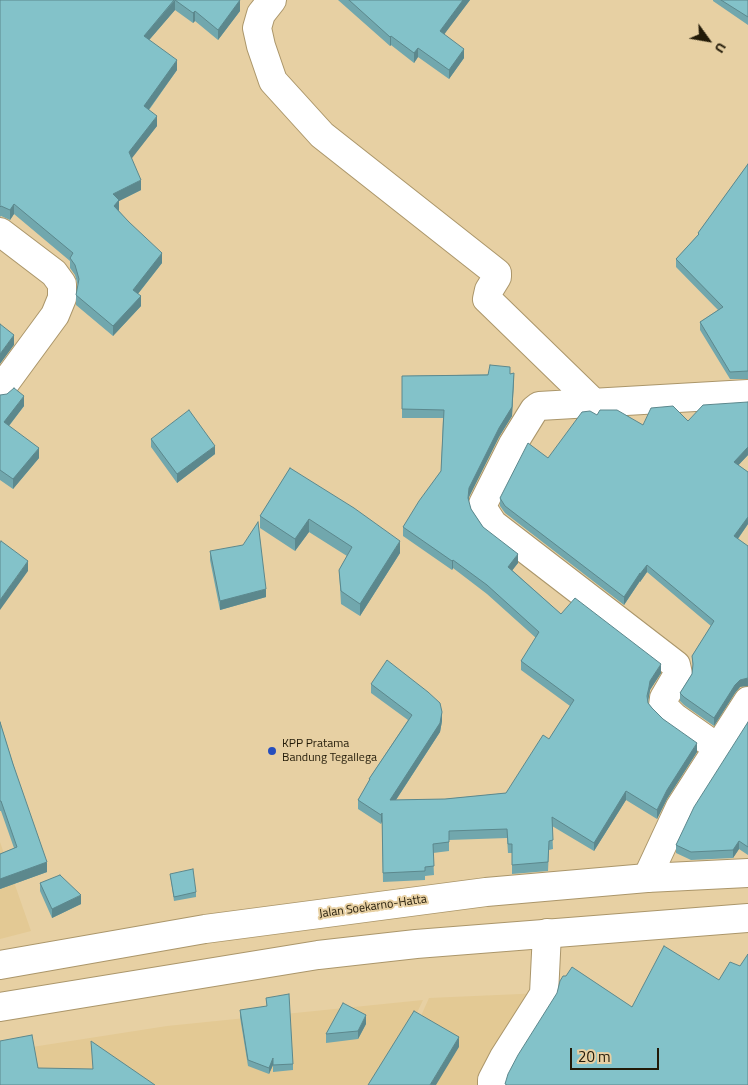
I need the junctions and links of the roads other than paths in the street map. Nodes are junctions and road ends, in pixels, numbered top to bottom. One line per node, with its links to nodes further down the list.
1 (259, 5): 5 (main road)
2 (0, 232): 3 (main road)
3 (0, 390)
4 (748, 394): 5 (main road)
5 (594, 402): 7 (main road)
6 (748, 701): 7 (main road)
7 (718, 748): 9 (main road)
8 (748, 873): 9 (main road, Jalan Soekarno-Hatta)
9 (647, 878): 12 (main road, Jalan Soekarno-Hatta)
10 (748, 918): 11 (main road)
11 (547, 934): 13 (main road); 14 (main road)
12 (0, 965)
13 (0, 1007)
14 (492, 1085)

